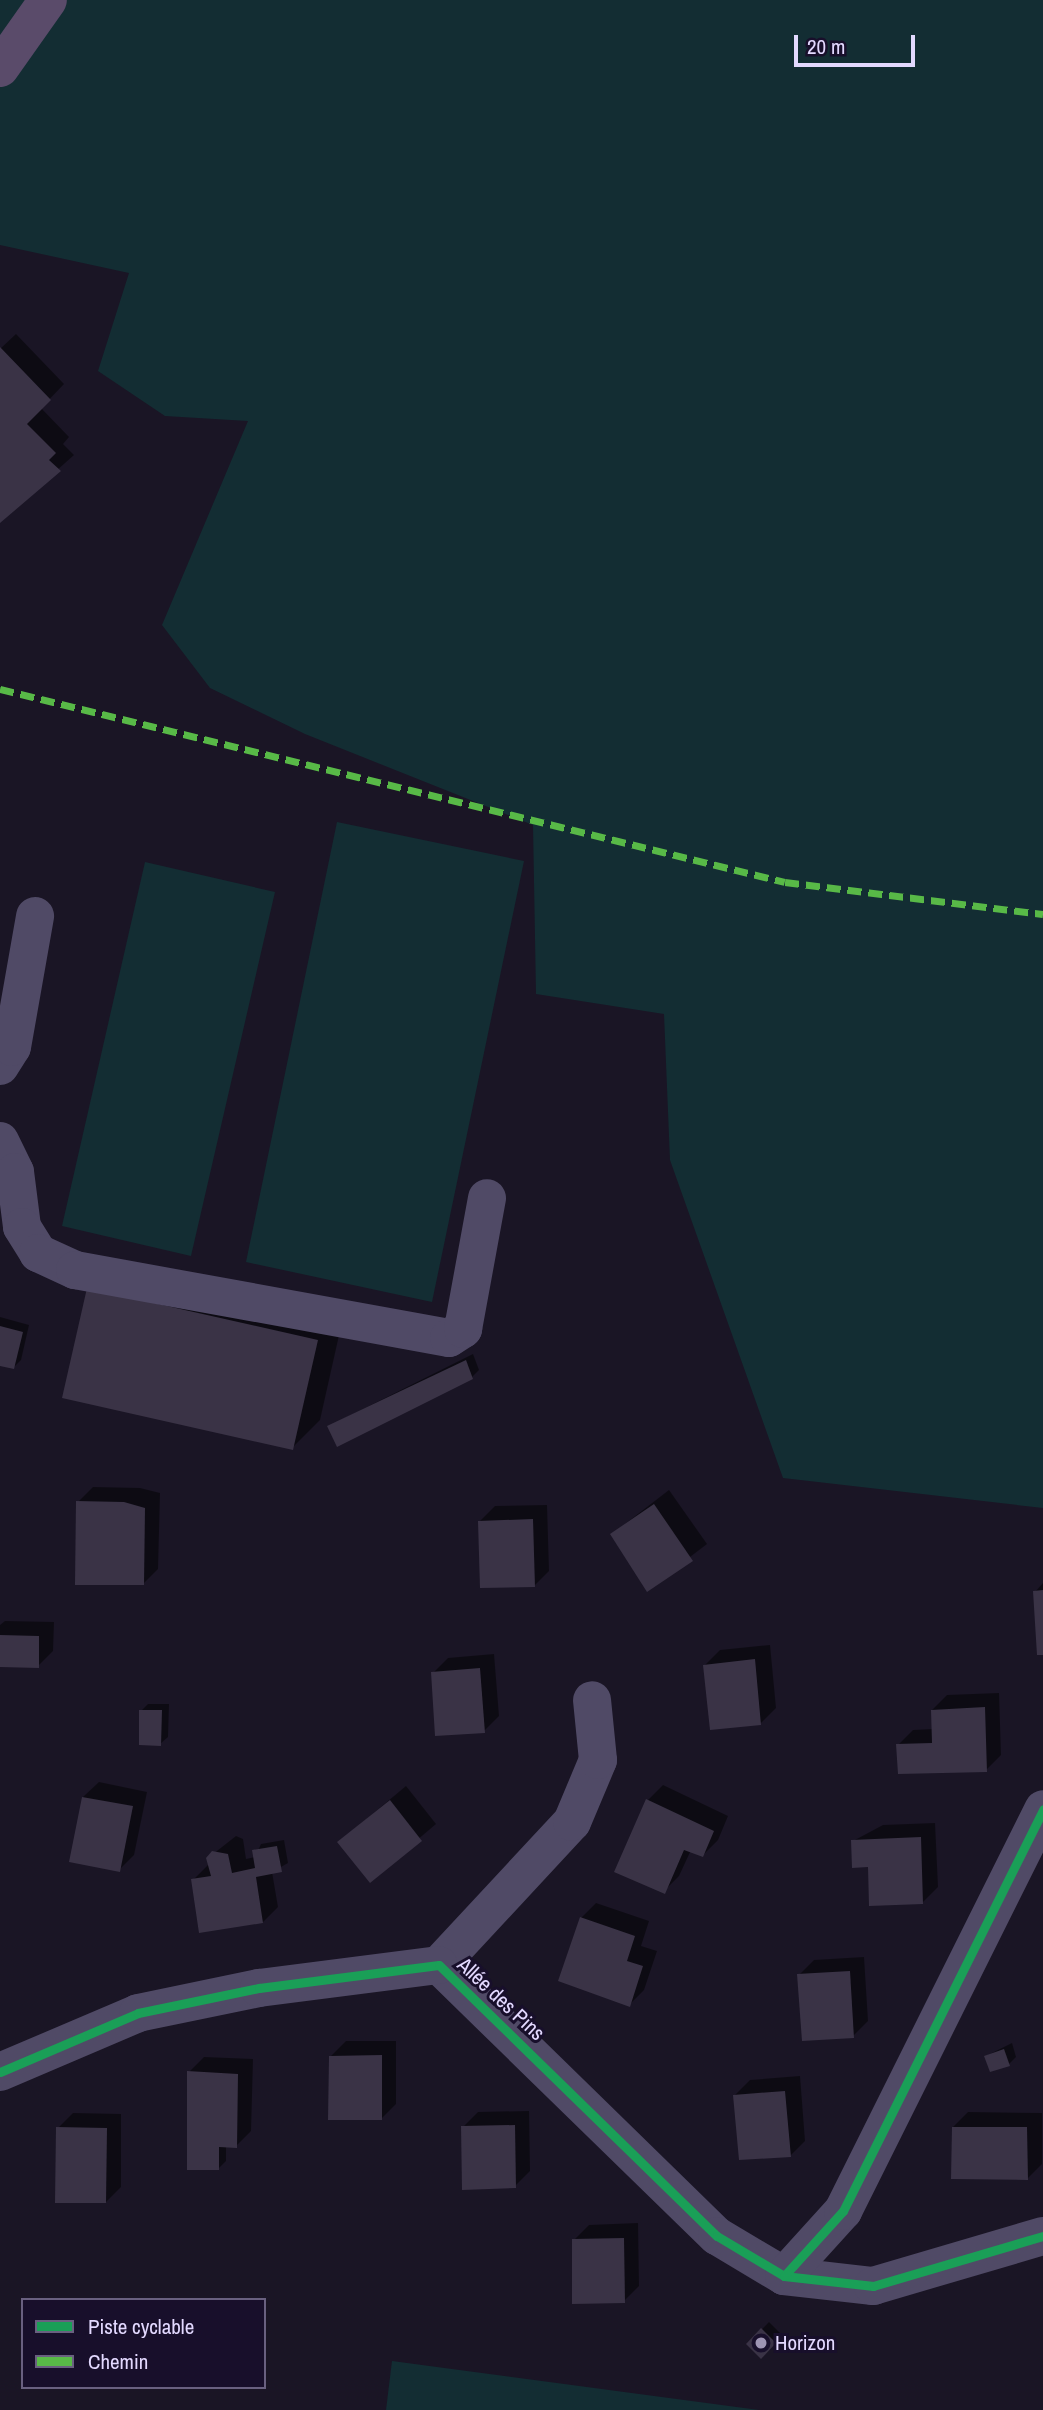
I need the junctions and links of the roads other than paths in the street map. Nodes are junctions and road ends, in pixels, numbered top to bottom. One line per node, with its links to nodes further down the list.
1 (48, 0): 2 (main road)
2 (0, 68)
3 (35, 916): 4 (street)
4 (0, 1066)
5 (0, 1141): 6 (street)
6 (487, 1198)
7 (592, 1700): 9 (street)
8 (1043, 1810): 12 (street)
9 (439, 1965): 10 (street, Allée des Pins); 12 (street, Allée des Pins)
10 (0, 2072)
11 (1043, 2236): 12 (street, Allée des Pins)
12 (784, 2276)

